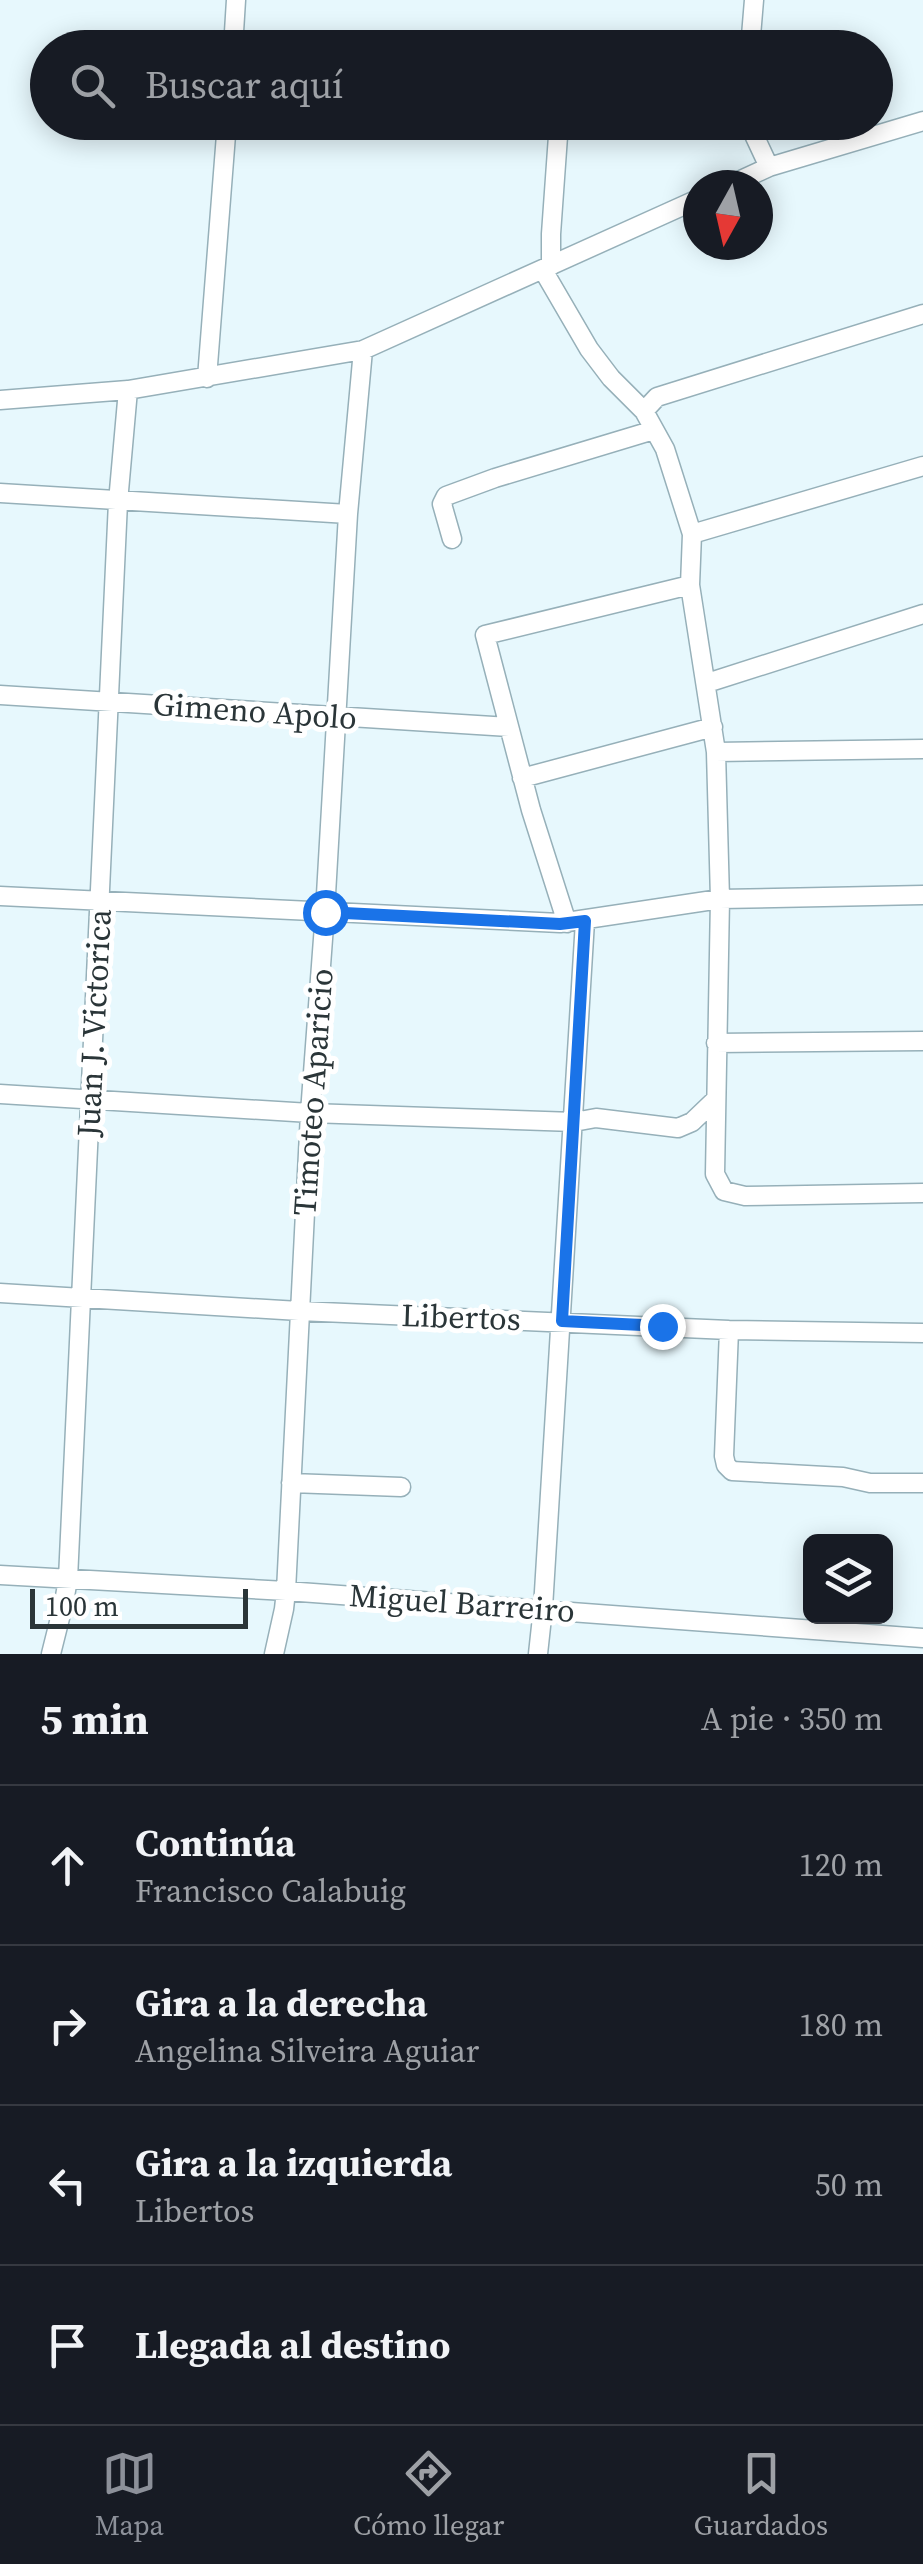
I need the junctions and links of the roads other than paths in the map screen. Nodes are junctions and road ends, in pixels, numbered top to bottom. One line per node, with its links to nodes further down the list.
1 (236, 0): 3 (street)
2 (754, 0): 4 (street)
3 (234, 30)
4 (752, 30)
5 (923, 122): 6 (street)
6 (893, 131)
7 (226, 140): 17 (street)
8 (558, 140): 14 (street)
9 (756, 140): 11 (street)
10 (863, 140): 11 (street)
11 (769, 168): 12 (street)
12 (764, 170)
13 (683, 207): 14 (street)
14 (547, 268): 16 (street); 20 (street)
15 (923, 314): 20 (street)
16 (362, 350): 17 (street); 25 (street, Timoteo Aparicio)
17 (207, 378): 18 (street)
18 (128, 390): 19 (street); 24 (street, Juan J. Victorica)
19 (0, 400)
20 (644, 411): 21 (street)
21 (654, 430): 26 (street); 27 (street)
22 (923, 466): 26 (street)
23 (0, 493): 24 (street)
24 (118, 502): 25 (street); 32 (street, Juan J. Victorica)
25 (348, 514): 33 (street, Timoteo Aparicio)
26 (692, 534): 28 (street)
27 (452, 539)
28 (690, 585): 30 (street); 34 (street)
29 (923, 614): 30 (street)
30 (707, 683): 35 (street)
31 (0, 695): 32 (street, Gimeno Apolo)
32 (110, 702): 33 (street, Gimeno Apolo); 42 (street, Juan J. Victorica)
33 (338, 716): 34 (street, Gimeno Apolo); 43 (street, Timoteo Aparicio)
34 (509, 727): 38 (street)
35 (713, 727): 37 (street); 38 (street)
36 (923, 749): 37 (street)
37 (716, 752): 41 (street)
38 (522, 778): 44 (street)
39 (0, 896): 42 (street)
40 (923, 896): 41 (street)
41 (720, 898): 44 (street); 46 (street)
42 (100, 902): 43 (street); 48 (street, Juan J. Victorica)
43 (325, 912): 44 (street); 50 (street, Timoteo Aparicio)
44 (576, 922): 51 (street)
45 (923, 1041): 46 (street)
46 (716, 1043): 49 (street)
47 (0, 1094): 48 (street)
48 (91, 1098): 50 (street); 54 (street, Juan J. Victorica)
49 (716, 1100): 51 (street); 52 (street)
50 (310, 1113): 51 (street); 55 (street, Timoteo Aparicio)
51 (574, 1122): 56 (street)
52 (923, 1193)
53 (0, 1293): 54 (street, Libertos)
54 (82, 1298): 55 (street, Libertos); 63 (street, Juan J. Victorica)
55 (299, 1311): 56 (street, Libertos); 59 (street, Timoteo Aparicio)
56 (562, 1321): 57 (street, Libertos); 65 (street)
57 (730, 1330): 58 (street, Libertos); 60 (street)
58 (923, 1333)
59 (291, 1483): 61 (street); 64 (street, Timoteo Aparicio)
60 (923, 1483)
61 (400, 1488)
62 (0, 1576): 63 (street, Miguel Barreiro)
63 (68, 1579): 64 (street, Miguel Barreiro); 67 (street, Juan J. Victorica)
64 (286, 1590): 65 (street, Miguel Barreiro); 68 (street, Timoteo Aparicio)
65 (544, 1608): 66 (street, Miguel Barreiro); 69 (street)
66 (923, 1638)
67 (51, 1654)
68 (274, 1654)
69 (538, 1654)

